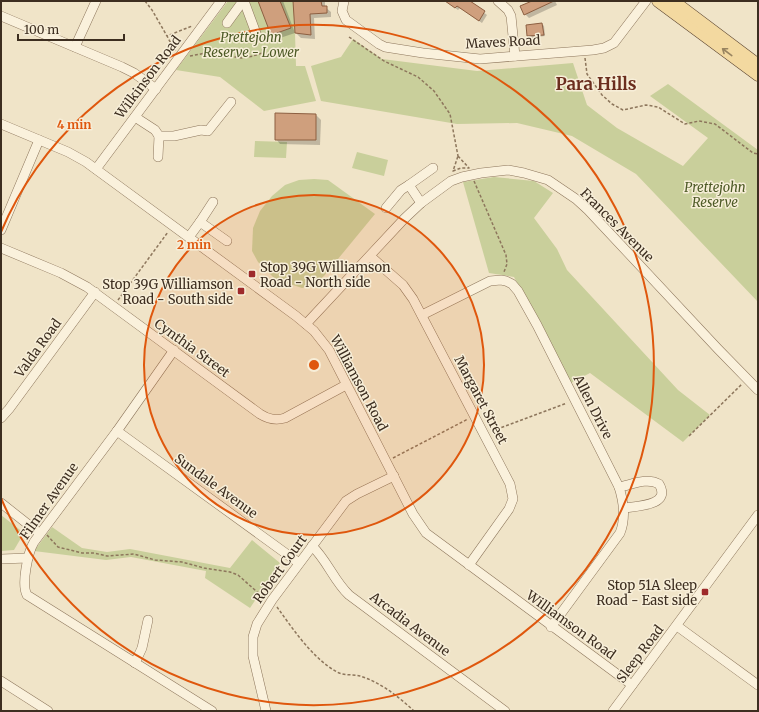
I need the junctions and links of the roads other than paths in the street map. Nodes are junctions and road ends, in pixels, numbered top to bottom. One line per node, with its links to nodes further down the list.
1 (96, 1): 12 (street)
2 (221, 1): 16 (street, Wilkinson Road)
3 (243, 1): 10 (street); 11 (street)
4 (344, 1): 13 (street, Maves Road)
5 (498, 1): 13 (street)
6 (646, 1): 13 (street, Maves Road)
7 (658, 1): 15 (main road, one-way to 7)
8 (673, 1): 14 (main road)
9 (1, 16): 12 (street)
10 (227, 23)
11 (257, 36)
12 (75, 47): 16 (street)
13 (515, 56)
14 (758, 64)
15 (758, 76)
16 (156, 89): 18 (street, Wilkinson Road)
17 (231, 102): 20 (street)
18 (135, 117): 20 (street); 24 (street, Wilkinson Road)
19 (1, 124): 21 (street, Williamson Road)
20 (159, 136): 22 (street)
21 (39, 140): 24 (street, Williamson Road); 30 (street)
22 (158, 157)
23 (433, 168): 25 (street)
24 (96, 169): 31 (street, Williamson Road)
25 (408, 185): 27 (street); 28 (street)
26 (213, 202): 29 (street)
27 (421, 203): 34 (street, Frances Avenue); 40 (street, Frances Avenue)
28 (386, 208)
29 (200, 222): 31 (street); 32 (street)
30 (1, 230)
31 (189, 237): 37 (street, Williamson Road)
32 (227, 241)
33 (1, 248): 35 (street, Cynthia Street)
34 (370, 256): 36 (street, Margaret Street); 37 (street, Frances Avenue)
35 (95, 292): 38 (street, Cynthia Street); 41 (street, Valda Road)
36 (422, 315): 44 (street, Allen Drive); 53 (street, Margaret Street)
37 (306, 324): 39 (street, Williamson Road)
38 (174, 350): 39 (street, Cynthia Street); 42 (street, Filmer Avenue)
39 (346, 385): 43 (street, Williamson Road)
40 (758, 390)
41 (1, 418)
42 (116, 431): 48 (street, Filmer Avenue); 52 (street, Sundale Avenue)
43 (394, 476): 49 (street, Robert Court); 53 (street, Williamson Road)
44 (619, 487): 46 (street, Allen Drive); 46 (street)
45 (1, 503): 48 (street)
46 (624, 508): 55 (street, Allen Drive)
47 (756, 522): 56 (street, Sleep Road)
48 (41, 532): 50 (street, Filmer Avenue)
49 (312, 546): 52 (street, Robert Court); 64 (street, Arcadia Avenue)
50 (28, 558): 51 (street); 57 (street, Filmer Avenue)
51 (1, 559)
52 (299, 563): 63 (street, Robert Court)
53 (469, 565): 55 (street, Williamson Road)
54 (148, 620): 57 (street)
55 (551, 626): 59 (street, Williamson Road)
56 (677, 626): 59 (street, Sleep Road); 60 (street)
57 (135, 663): 62 (street, Filmer Avenue)
58 (1, 681): 61 (street)
59 (632, 685): 65 (street, Sleep Road)
60 (758, 685)
61 (48, 711)
62 (212, 711)
63 (266, 711)
64 (505, 711)
65 (613, 711)

